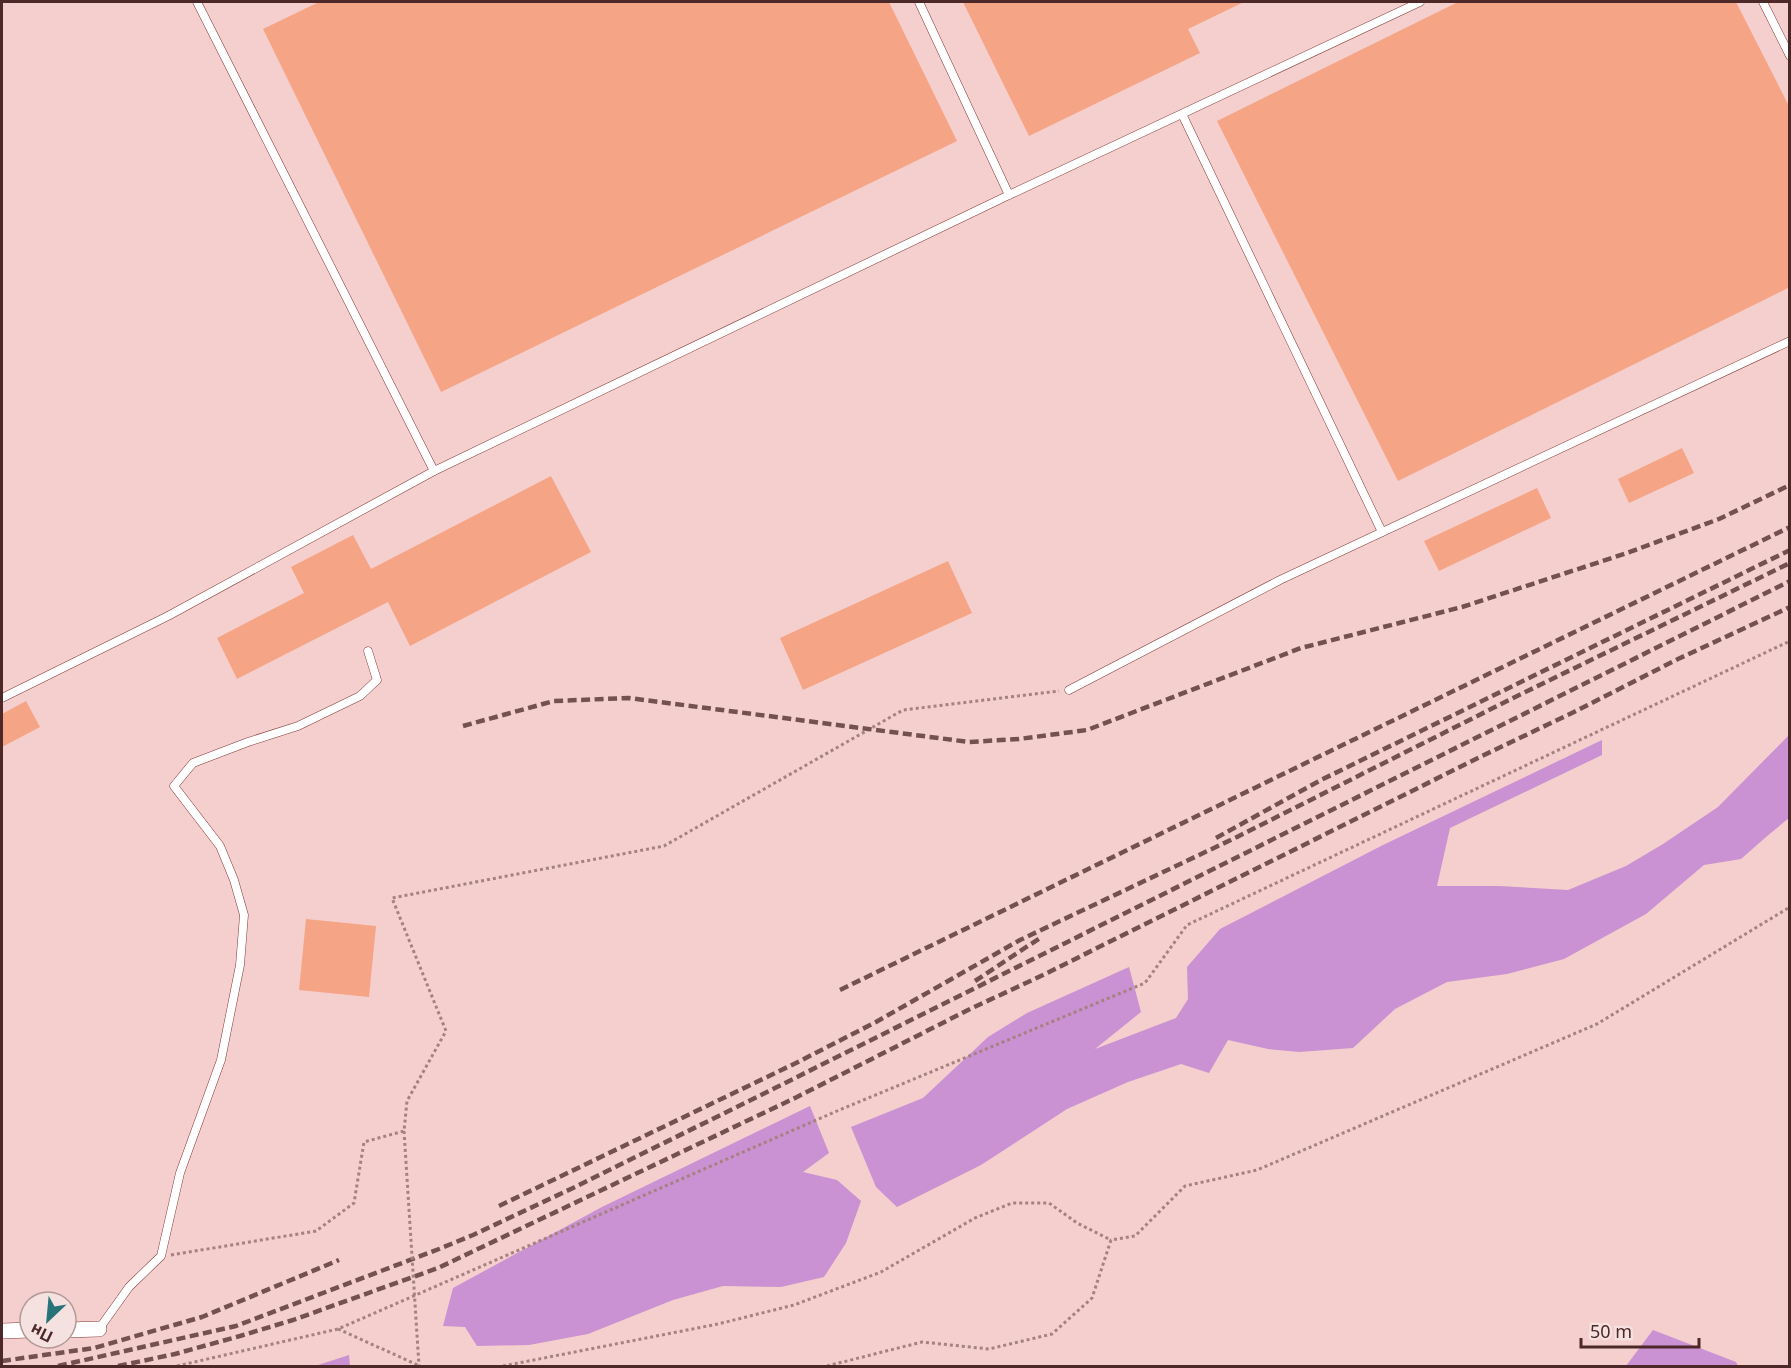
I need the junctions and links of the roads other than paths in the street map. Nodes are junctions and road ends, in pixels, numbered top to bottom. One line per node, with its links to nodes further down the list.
1 (197, 2): 9 (lane)
2 (919, 2): 7 (lane)
3 (1420, 2): 6 (lane)
4 (1763, 2): 5 (lane)
5 (1790, 56)
6 (1182, 114): 7 (lane); 10 (lane)
7 (1009, 195): 9 (lane)
8 (1790, 341): 10 (lane)
9 (434, 471): 13 (lane)
10 (1382, 532): 12 (lane)
11 (368, 651): 14 (lane)
12 (1069, 690)
13 (2, 698)
14 (99, 1329): 16 (street)
15 (18, 1330): 17 (street)
16 (78, 1330)
17 (2, 1331)

